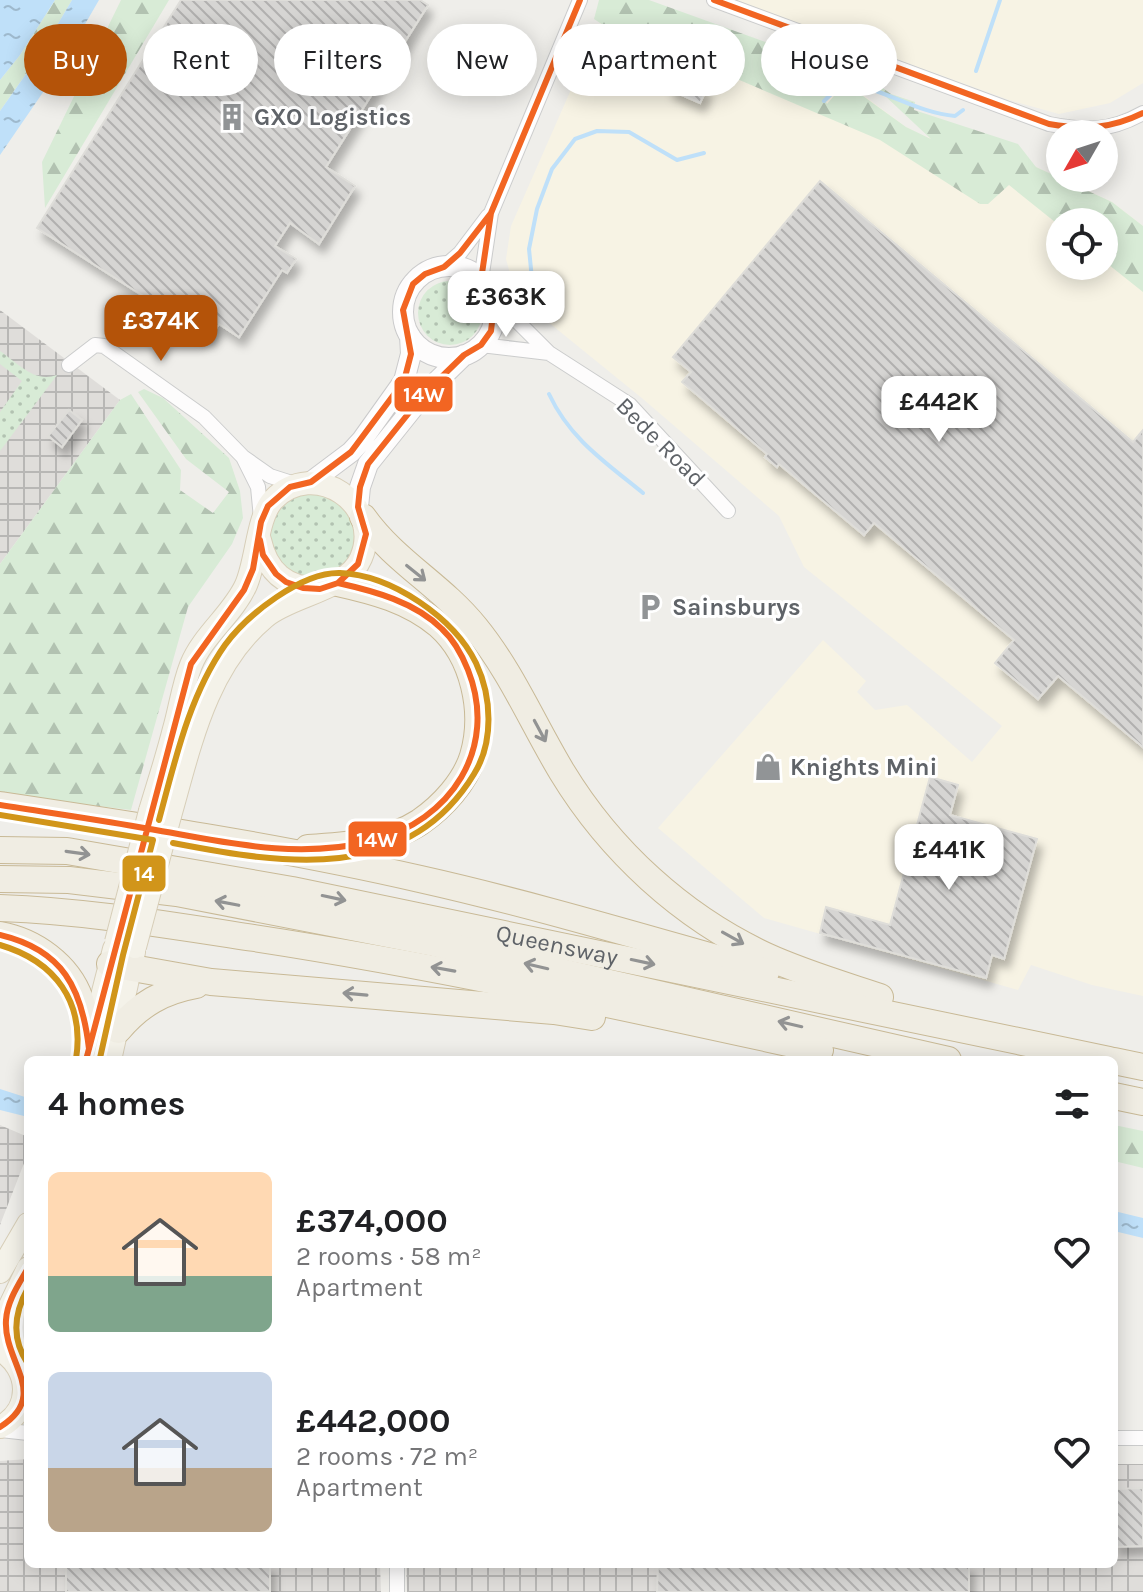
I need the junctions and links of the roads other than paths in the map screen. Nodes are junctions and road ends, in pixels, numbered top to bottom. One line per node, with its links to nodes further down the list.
1 (580, 0): 4 (street)
2 (714, 0): 3 (street)
3 (1143, 113)
4 (491, 213): 5 (street); 6 (street)
5 (444, 267): 6 (street); 7 (street)
6 (486, 288): 8 (street); 9 (street, Bede Road)
7 (410, 336): 8 (street); 12 (street)
8 (473, 350): 9 (street, Bede Road); 14 (street)
9 (549, 353): 13 (street, Bede Road)
10 (69, 365): 11 (street)
11 (243, 457): 12 (street); 15 (street)
12 (304, 484): 14 (main road); 15 (main road)
13 (728, 511)
14 (360, 512): 16 (main road); 27 (highway, one-way to 27)
15 (260, 531): 16 (main road); 18 (main road)
16 (329, 586): 18 (main road); 20 (highway)
17 (0, 805): 20 (highway)
18 (160, 813): 24 (main road, bridge)
19 (0, 850): 27 (highway, Queensway, one-way to 27)
20 (272, 850): 27 (highway)
21 (0, 879): 31 (highway, Queensway, one-way to 21)
22 (0, 908): 28 (highway, one-way to 22)
23 (0, 935): 29 (highway)
24 (123, 955): 25 (highway); 26 (main road); 29 (main road)
25 (211, 982): 26 (highway); 28 (highway, one-way to 25)
26 (118, 1030): 29 (main road)
27 (1009, 1038): 32 (highway, Queensway)
28 (820, 1050): 30 (highway)
29 (96, 1056)
30 (871, 1056)
31 (930, 1056)
32 (1093, 1056)
33 (1118, 1061): 34 (highway, Queensway)
34 (1143, 1067)
35 (1118, 1097): 36 (highway)
36 (1143, 1102)
37 (24, 1231): 38 (main road)
38 (0, 1272)
39 (24, 1276): 40 (main road)
40 (15, 1365): 41 (main road)
41 (24, 1385)
42 (24, 1399): 43 (main road)
43 (0, 1429): 44 (street)
44 (24, 1432)
45 (1118, 1438): 46 (street)
46 (1143, 1438)
47 (397, 1568): 48 (street)
48 (397, 1592)

